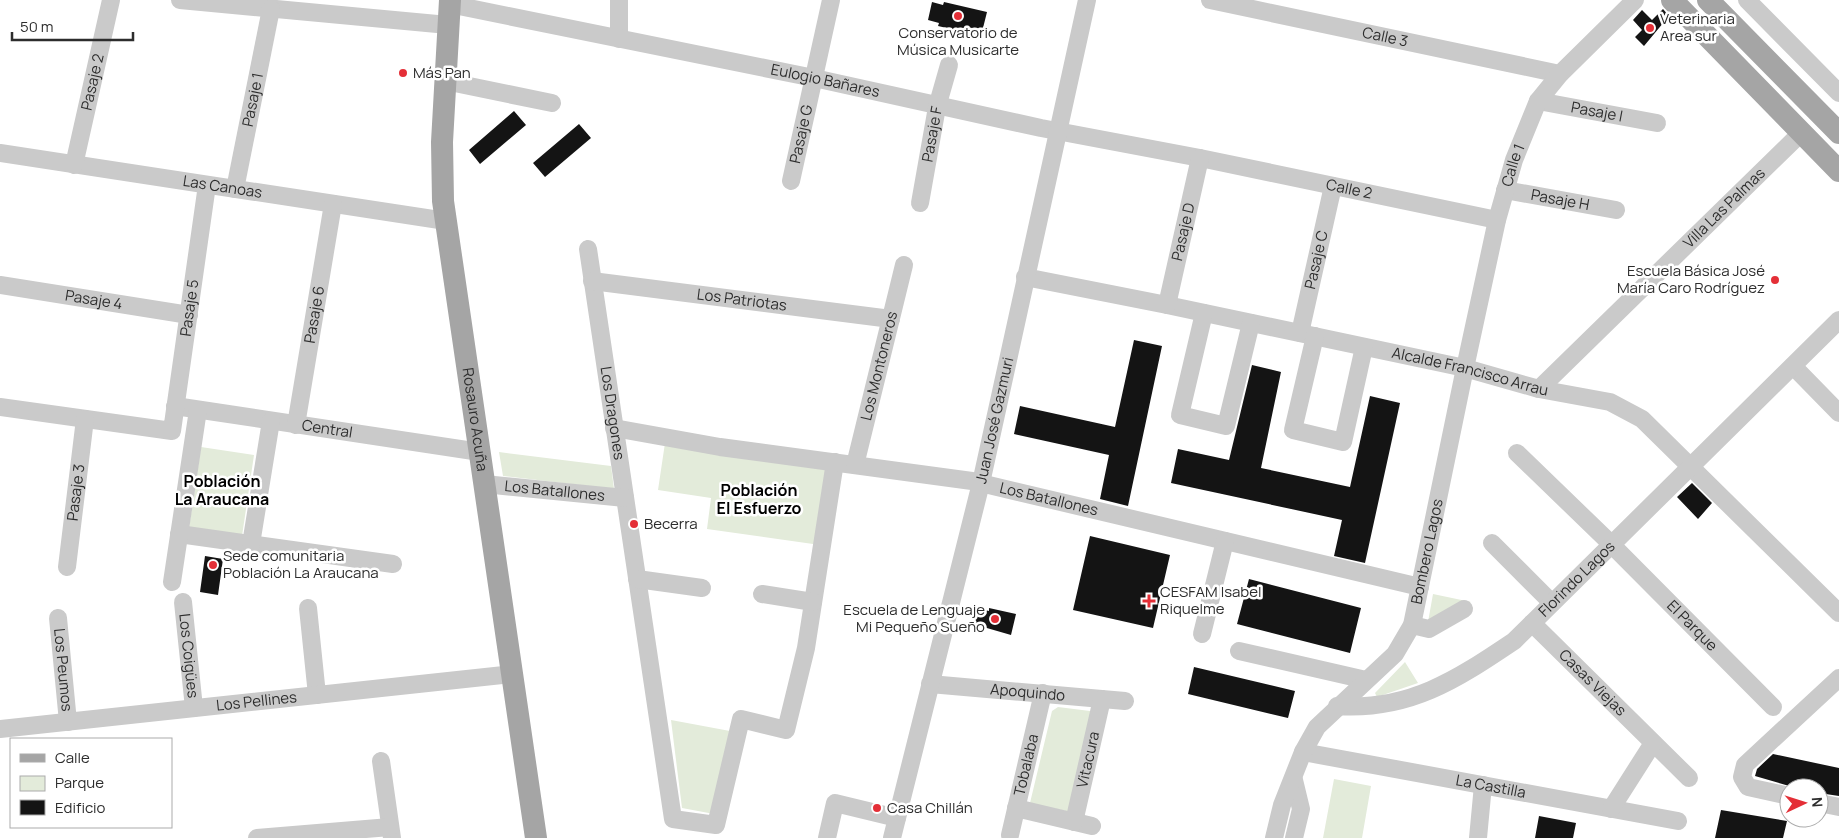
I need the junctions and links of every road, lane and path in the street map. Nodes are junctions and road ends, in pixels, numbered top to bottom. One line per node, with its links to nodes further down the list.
1 (111, 0): 30 (street, Pasaje 2)
2 (180, 0): 12 (street, Eulogio Bañares)
3 (619, 0): 15 (street)
4 (831, 0): 18 (street, Pasaje G)
5 (1087, 0): 25 (street, Juan José Gazmuri)
6 (1210, 0): 17 (street, Calle 3)
7 (1635, 0): 17 (street, Calle 1)
8 (1672, 0): 26 (main road)
9 (1708, 0): 14 (main road)
10 (1750, 3): 14 (street); 20 (street)
11 (483, 5): 13 (street, Eulogio Bañares); 15 (street, Eulogio Bañares)
12 (271, 8): 13 (street, Eulogio Bañares); 35 (street, Pasaje 1)
13 (449, 10): 19 (main road, Rosauro Acuña)
14 (1727, 19): 27 (main road)
15 (619, 38): 18 (street, Eulogio Bañares)
16 (949, 65): 23 (street, Pasaje F)
17 (1560, 74): 21 (street, Calle 1)
18 (814, 78): 23 (street, Eulogio Bañares); 32 (street, Pasaje G)
19 (445, 81): 22 (street); 41 (main road, Rosauro Acuña)
20 (1839, 93)
21 (1538, 101): 24 (street, Pasaje I); 36 (street, Calle 1)
22 (552, 103)
23 (937, 107): 25 (street, Eulogio Bañares); 37 (street, Pasaje F)
24 (1657, 123)
25 (1056, 131): 29 (street, Eulogio Bañares); 44 (street, Juan José Gazmuri)
26 (1801, 133): 31 (main road); 57 (street, Villa Las Palmas)
27 (1839, 133)
28 (0, 153): 30 (street, Las Canoas)
29 (1200, 158): 34 (street, Calle 2); 47 (street, Pasaje D)
30 (74, 164): 33 (street, Las Canoas)
31 (1839, 171)
32 (791, 181)
33 (207, 185): 35 (street, Las Canoas); 49 (street, Pasaje 5)
34 (1334, 186): 40 (street, Calle 2); 53 (street, Pasaje C)
35 (235, 189): 38 (street, Las Canoas)
36 (1504, 190): 39 (street, Pasaje H); 40 (street, Calle 1)
37 (920, 203)
38 (333, 204): 41 (street, Las Canoas); 64 (street, Pasaje 6)
39 (1616, 210)
40 (1497, 220): 56 (street, Calle 1)
41 (446, 221): 66 (main road, Rosauro Acuña)
42 (588, 249): 45 (street, Los Dragones)
43 (904, 265): 50 (street, Los Montoneros)
44 (1024, 278): 47 (street, Alcalde Francisco Arrau); 71 (street, Juan José Gazmuri)
45 (592, 280): 50 (street, Los Patriotas); 65 (street, Los Dragones)
46 (0, 285): 49 (street, Pasaje 4)
47 (1167, 305): 48 (street, Alcalde Francisco Arrau)
48 (1204, 313): 52 (street, Alcalde Francisco Arrau); 52 (street)
49 (189, 315): 58 (street, Pasaje 5)
50 (891, 319): 69 (street, Los Montoneros)
51 (1839, 320): 55 (street, Florindo Lagos)
52 (1251, 323): 53 (street, Alcalde Francisco Arrau)
53 (1307, 335): 54 (street, Alcalde Francisco Arrau); 54 (street, Pasaje C)
54 (1364, 347): 56 (street, Alcalde Francisco Arrau)
55 (1793, 366): 61 (street); 70 (street, Florindo Lagos)
56 (1465, 368): 57 (street, Alcalde Francisco Arrau); 83 (street, Bombero Lagos)
57 (1539, 388): 70 (street, Alcalde Francisco Arrau)
58 (175, 406): 60 (street, Central); 62 (street, Pasaje 5)
59 (0, 407): 62 (street)
60 (198, 410): 63 (street, Central); 74 (street)
61 (1839, 413)
62 (85, 419): 80 (street, Pasaje 3)
63 (271, 421): 64 (street, Central); 77 (street)
64 (296, 424): 66 (street, Central)
65 (614, 428): 68 (street, Los Batallones); 73 (street, Los Dragones)
66 (480, 452): 72 (main road, Rosauro Acuña)
67 (1517, 453): 78 (street, El Parque)
68 (835, 462): 69 (street, Los Batallones); 87 (street)
69 (855, 465): 71 (street, Los Batallones)
70 (1690, 468): 78 (street, Florindo Lagos); 91 (street, Alcalde Francisco Arrau)
71 (981, 483): 75 (street, Los Batallones); 100 (street, Juan José Gazmuri)
72 (484, 484): 73 (street, Los Batallones); 97 (main road, Rosauro Acuña)
73 (625, 498): 81 (street, Los Dragones)
74 (179, 534): 77 (street); 82 (street)
75 (1225, 541): 83 (street, Los Batallones); 95 (street)
76 (1492, 543): 88 (street)
77 (250, 544): 79 (street)
78 (1612, 546): 88 (street, Florindo Lagos); 106 (street, El Parque)
79 (393, 564)
80 (66, 567)
81 (637, 579): 84 (street); 87 (street, Los Dragones)
82 (172, 582)
83 (1420, 587): 94 (street, Bombero Lagos)
84 (702, 588)
85 (762, 594): 87 (street)
86 (183, 602): 107 (street, Los Coigües)
87 (813, 602)
88 (1552, 603): 93 (street, Florindo Lagos)
89 (308, 608): 102 (street)
90 (1464, 610): 94 (street)
91 (1839, 613)
92 (58, 618): 108 (street, Los Peumos)
93 (1532, 623): 105 (street, Florindo Lagos); 110 (street, Casas Viejas)
94 (1412, 625): 99 (street, Bombero Lagos)
95 (1202, 634)
96 (1239, 651): 99 (street)
97 (512, 674): 102 (street, Los Pellines); 126 (main road, Rosauro Acuña)
98 (1839, 678): 116 (street)
99 (1366, 680): 105 (street, Bombero Lagos)
100 (930, 684): 101 (street, Apoquindo); 119 (street, Juan José Gazmuri)
101 (1043, 693): 103 (street, Apoquindo); 117 (street, Tobalaba)
102 (318, 695): 107 (street, Los Pellines)
103 (1102, 699): 104 (street, Apoquindo); 121 (street, Vitacura)
104 (1125, 701)
105 (1337, 706): 111 (street)
106 (1773, 707)
107 (194, 708): 108 (street, Los Pellines)
108 (68, 722): 109 (street, Los Pellines)
109 (0, 729)
110 (1653, 743): 113 (street, Casas Viejas); 118 (street)
111 (1303, 752): 114 (street); 115 (street, La Castilla)
112 (381, 761): 123 (street)
113 (1689, 778)
114 (1294, 780): 129 (street); 130 (street)
115 (1483, 785): 118 (street, La Castilla); 131 (street)
116 (1779, 794)
117 (1016, 808): 121 (street); 124 (street, Tobalaba)
118 (1612, 809): 120 (street, La Castilla)
119 (897, 818): 127 (street); 128 (street, Juan José Gazmuri)
120 (1678, 821)
121 (1074, 822): 122 (street)
122 (1092, 826)
123 (391, 832): 125 (street)
124 (1010, 835)
125 (257, 838)
126 (536, 838)
127 (827, 838)
128 (892, 838)
129 (1274, 838)
130 (1294, 838)
131 (1478, 838)

